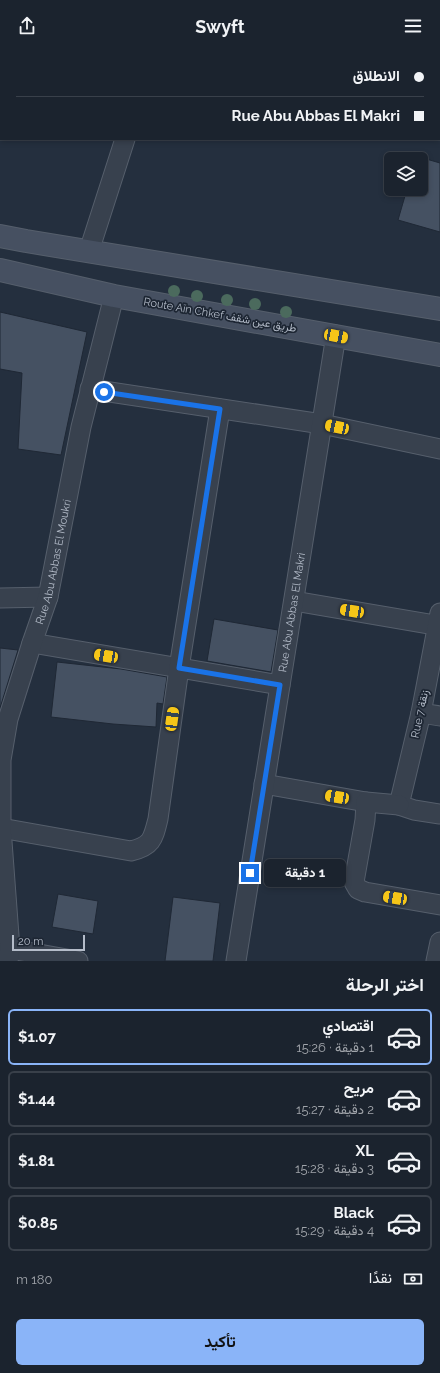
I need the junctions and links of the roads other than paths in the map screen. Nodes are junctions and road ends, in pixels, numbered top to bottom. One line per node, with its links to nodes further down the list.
1 (125, 140): 3 (street)
2 (0, 236): 3 (main road)
3 (89, 251): 6 (main road)
4 (0, 270): 5 (main road, Route Aïn Chkef طريق عين شقف)
5 (114, 296): 7 (main road, Route Aïn Chkef طريق عين شقف); 9 (street, Rue Abu Abbas El Moukri)
6 (440, 309)
7 (336, 336): 8 (main road, Route Aïn Chkef طريق عين شقف); 11 (street, Rue Abu Abbas El Makri)
8 (440, 355)
9 (90, 389): 10 (street); 13 (street, Rue Abu Abbas El Moukri)
10 (220, 409): 11 (street); 18 (street)
11 (322, 424): 12 (street); 15 (street, Rue Abu Abbas El Makri)
12 (440, 449)
13 (48, 597): 14 (street); 17 (street, Rue Abu Abbas El Moukri)
14 (0, 598)
15 (294, 601): 16 (street); 19 (street, Rue Abu Abbas El Makri)
16 (439, 621): 20 (street, Rue 7 زنقة)
17 (32, 643): 18 (street); 26 (street, Rue Abu Abbas El Moukri)
18 (179, 668): 19 (street); 26 (street)
19 (280, 685): 22 (street, Rue Abu Abbas El Makri)
20 (421, 713): 21 (street); 24 (street, Rue 7 زنقة)
21 (440, 716)
22 (264, 784): 23 (street); 31 (street, Rue Abu Abbas El Makri)
23 (366, 802): 24 (street); 27 (street)
24 (403, 806): 25 (street)
25 (440, 814)
26 (1, 828): 29 (street, Rue Abu Abbas El Moukri)
27 (440, 905)
28 (440, 942): 32 (street)
29 (6, 952): 30 (street)
30 (78, 961)
31 (236, 961)
32 (436, 961)

